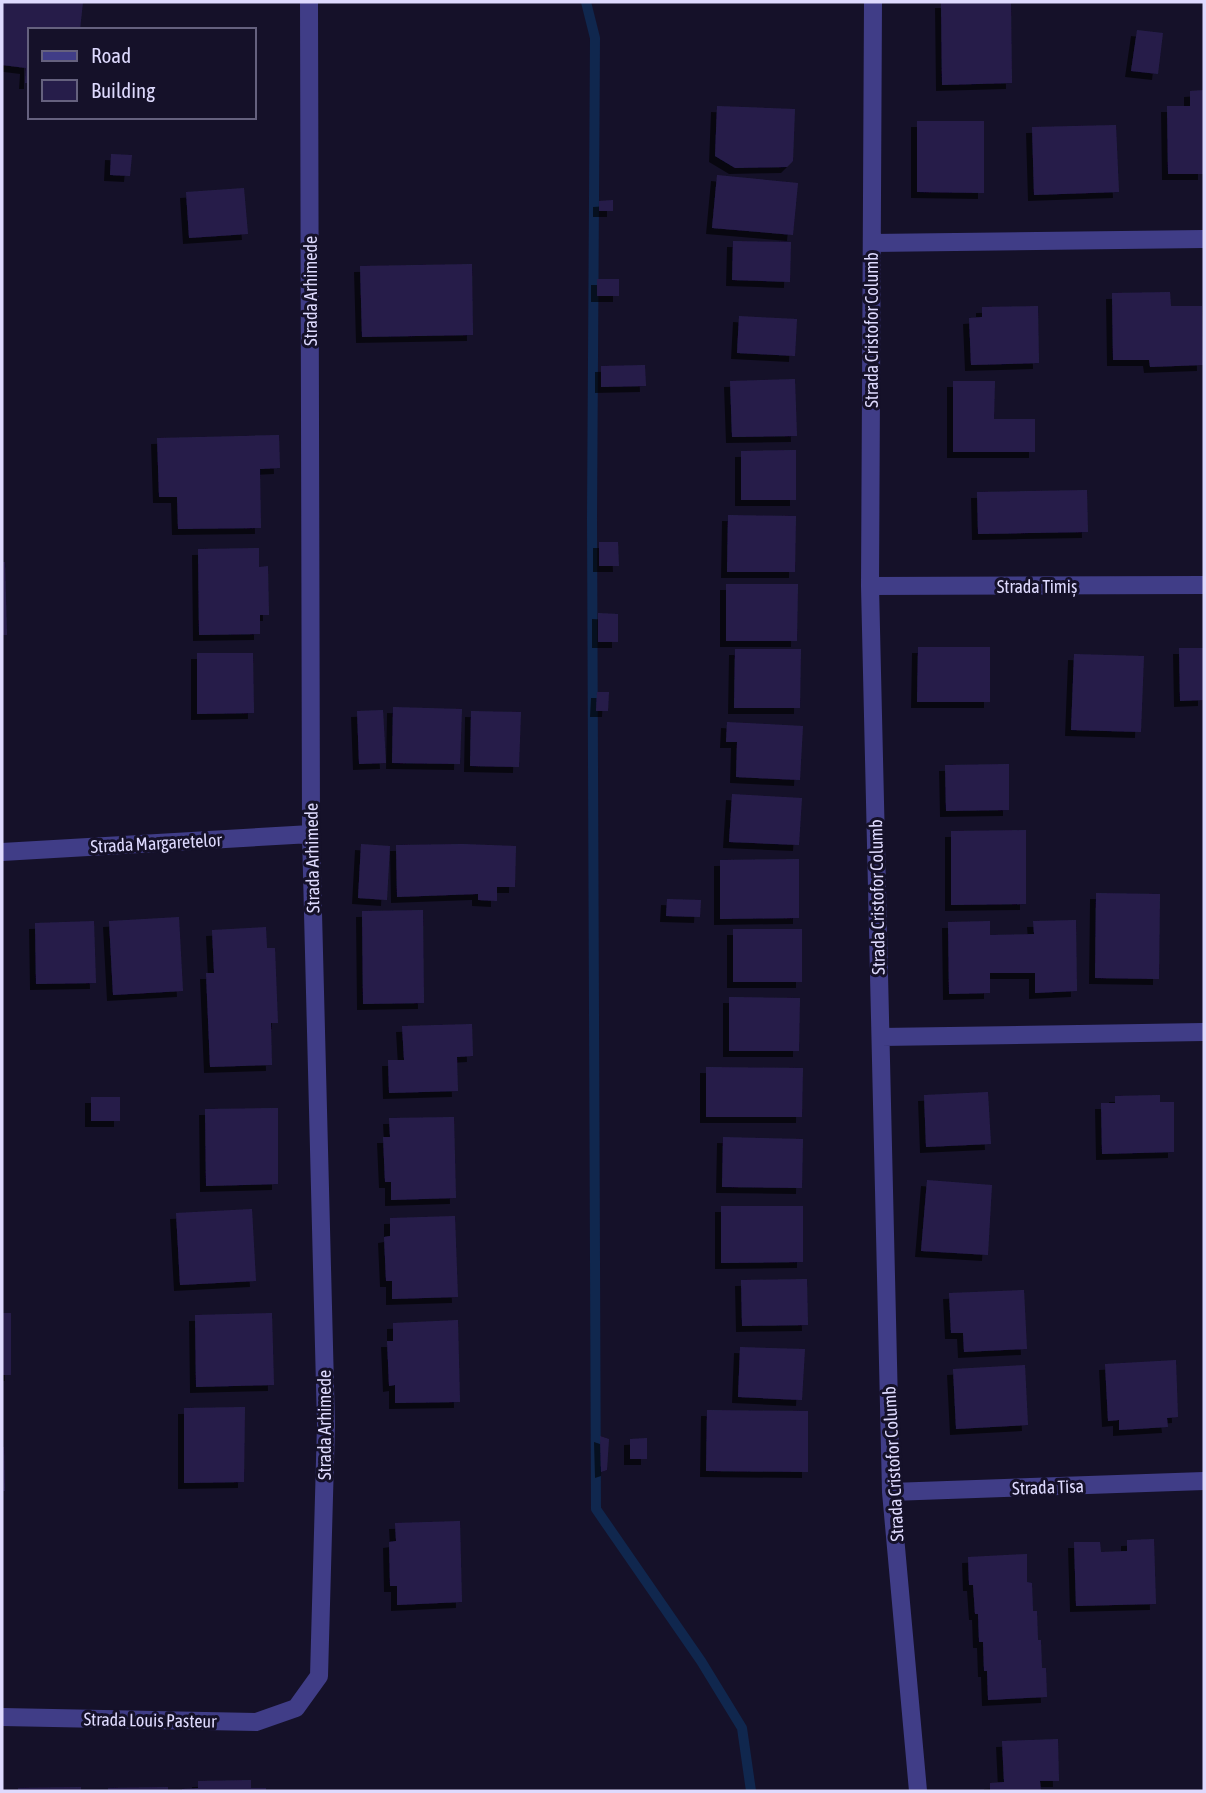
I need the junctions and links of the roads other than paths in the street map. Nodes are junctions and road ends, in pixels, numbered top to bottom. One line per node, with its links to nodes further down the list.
1 (309, 2): 7 (street, Strada Arhimede)
2 (873, 2): 4 (street, Strada Cristofor Columb)
3 (1204, 239): 4 (street)
4 (872, 243): 6 (street, Strada Cristofor Columb)
5 (1204, 585): 6 (street, Strada Timiș)
6 (870, 586): 10 (street, Strada Cristofor Columb)
7 (311, 834): 8 (street, Strada Margaretelor); 13 (street, Strada Arhimede)
8 (2, 852)
9 (1204, 1032): 10 (street)
10 (881, 1037): 12 (street, Strada Cristofor Columb)
11 (1204, 1481): 12 (street, Strada Tisa)
12 (891, 1492): 15 (street, Strada Cristofor Columb)
13 (296, 1707): 14 (street, Strada Louis Pasteur)
14 (2, 1717)
15 (918, 1791)

